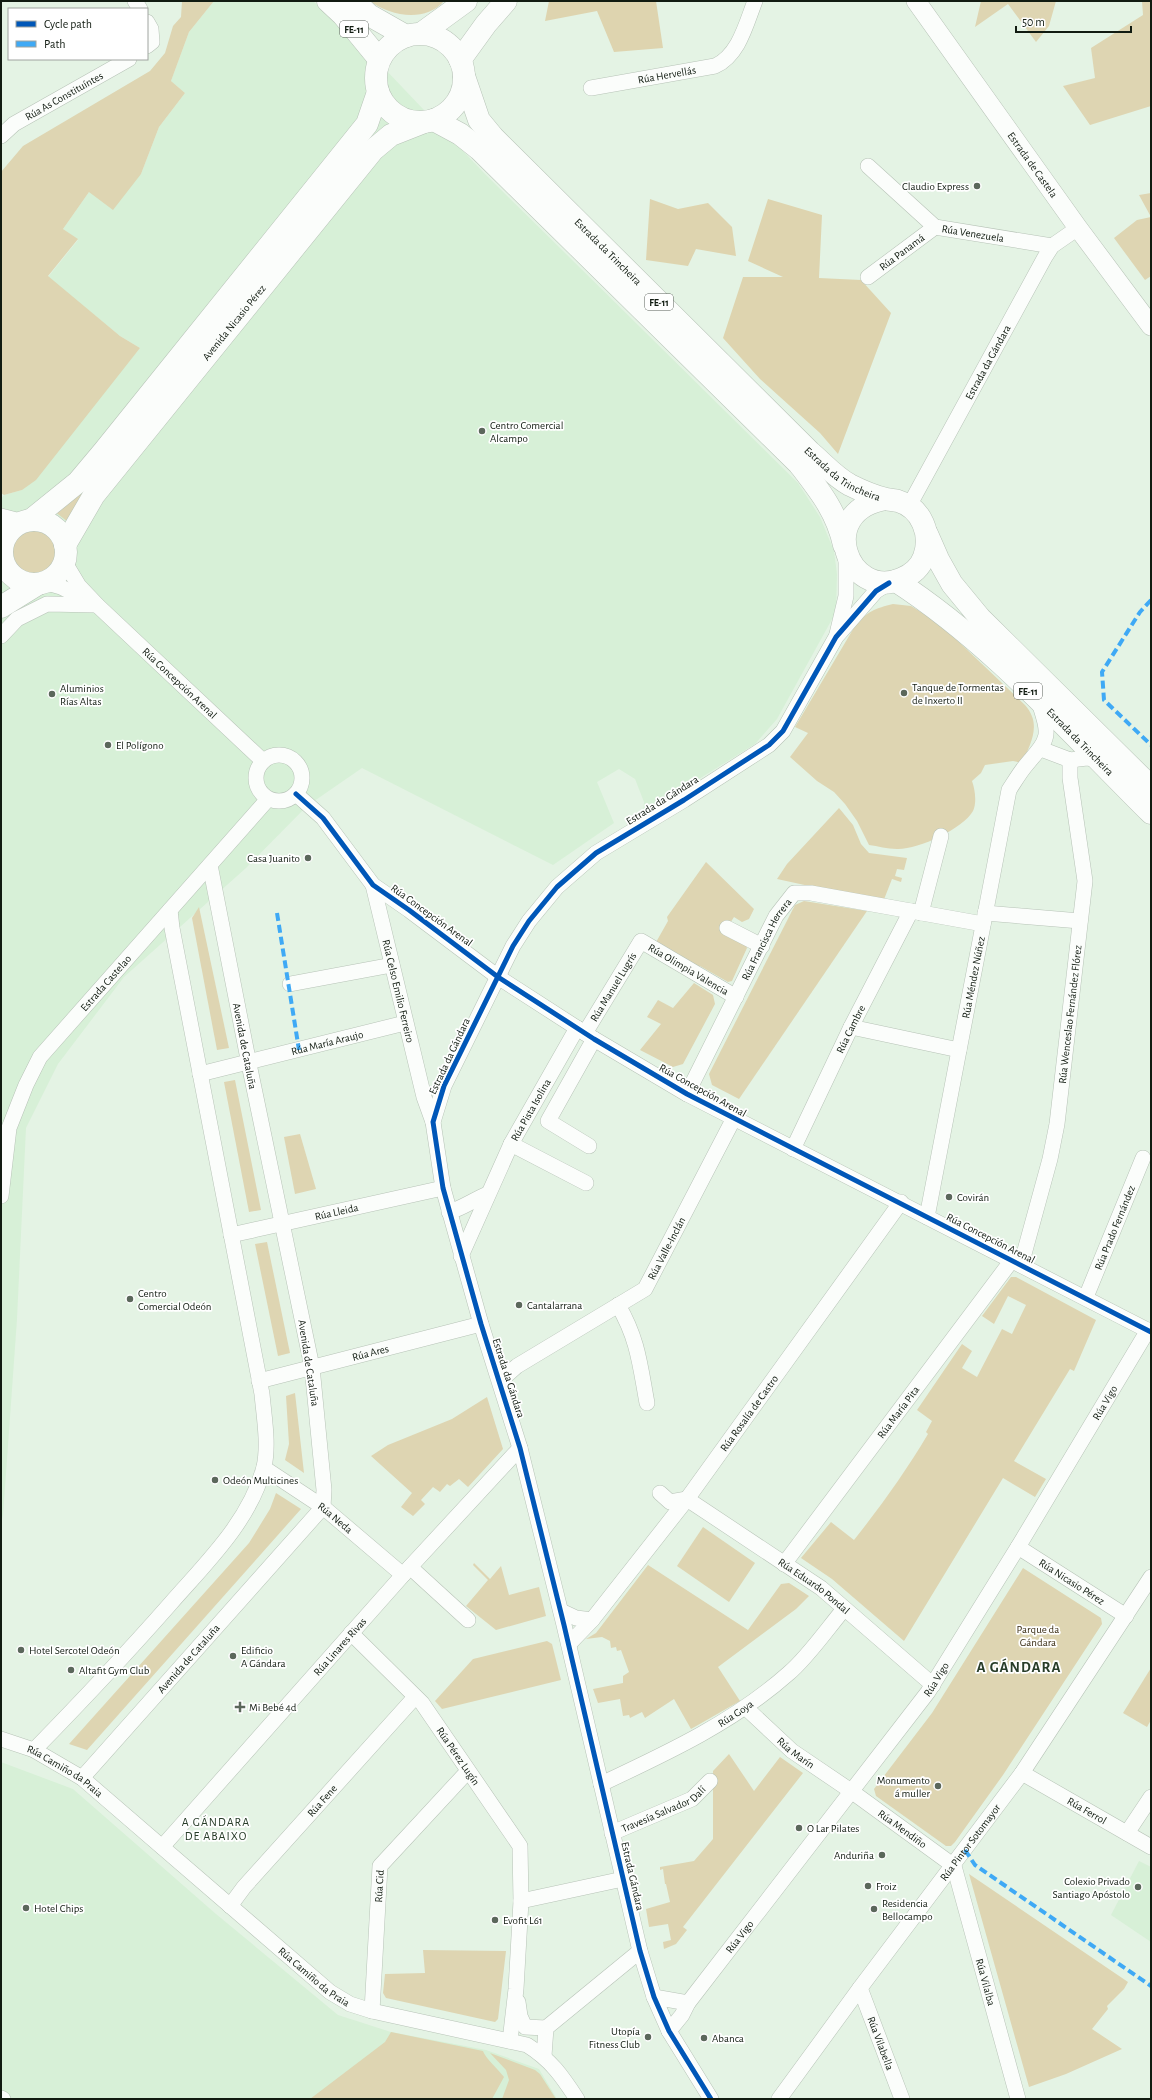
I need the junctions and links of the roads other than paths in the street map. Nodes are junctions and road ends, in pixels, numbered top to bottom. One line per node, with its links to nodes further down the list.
1 (328, 1): 10 (highway, FE-11)
2 (354, 1): 8 (highway, FE-11)
3 (466, 1): 8 (highway)
4 (506, 1): 12 (highway)
5 (755, 1): 13 (street, Rúa Hervellás)
6 (916, 1): 19 (main road, Estrada de Castela)
7 (148, 24): 9 (street)
8 (414, 34): 10 (highway); 12 (highway)
9 (148, 45)
10 (379, 59): 14 (highway)
11 (127, 60): 16 (street, Rúa As Constituíntes)
12 (462, 68): 15 (highway); 23 (highway, Estrada da Trincheira / FE-11)
13 (591, 88)
14 (378, 92): 15 (highway); 26 (highway, Avenida Nicasio Pérez)
15 (429, 121): 28 (highway, Estrada da Trincheira / FE-11); 29 (highway, Avenida Nicasio Pérez)
16 (1, 136)
17 (868, 166): 18 (street, Rúa Venezuela)
18 (935, 228): 20 (street, Rúa Venezuela); 21 (street, Rúa Panamá)
19 (1078, 228): 20 (street, Estrada da Gándara); 22 (main road, Estrada de Castela)
20 (1052, 246): 24 (street, Estrada da Gándara)
21 (868, 277)
22 (1151, 326)
23 (886, 499): 24 (highway, FE-11); 28 (highway)
24 (909, 506): 27 (highway, FE-11)
25 (1, 516): 26 (street)
26 (28, 521): 29 (highway); 30 (highway)
27 (927, 534): 31 (highway); 42 (highway, Estrada da Trincheira / FE-11)
28 (845, 550): 31 (highway, FE-11); 36 (street)
29 (65, 553): 32 (highway); 33 (street)
30 (2, 554): 32 (highway)
31 (892, 582): 36 (street); 37 (highway, Estrada da Trincheira / FE-11)
32 (41, 583): 33 (street); 34 (highway)
33 (97, 605): 35 (street); 41 (street, Rúa Concepción Arenal)
34 (1, 606)
35 (1, 636)
36 (836, 637): 59 (street, Estrada da Gándara)
37 (1039, 701): 38 (street); 40 (highway, Estrada da Trincheira / FE-11)
38 (1041, 749): 39 (street); 52 (street, Rúa Méndez Núñez)
39 (1070, 760): 40 (street); 53 (street, Rúa Wenceslao Fernández Flórez)
40 (1097, 760): 45 (highway, Estrada da Trincheira / FE-11)
41 (263, 761): 43 (street); 44 (street)
42 (1151, 787)
43 (296, 794): 44 (street); 48 (street, Rúa Concepción Arenal)
44 (268, 799): 47 (street, Estrada Castelao)
45 (1151, 813)
46 (941, 836): 51 (street, Rúa Cambre)
47 (210, 865): 49 (street, Estrada Castelao); 66 (street, Avenida de Cataluña)
48 (373, 884): 50 (street, Rúa Concepción Arenal); 54 (street, Rúa Celso Emilio Ferreiro)
49 (170, 910): 67 (street); 80 (street, Estrada Castelao)
50 (410, 910): 54 (street); 59 (street, Rúa Concepción Arenal)
51 (916, 912): 52 (street, Rúa Francisca Herrera); 57 (street, Rúa Francisca Herrera); 63 (street, Rúa Cambre)
52 (984, 919): 53 (street, Rúa Francisca Herrera); 65 (street, Rúa Méndez Núñez)
53 (1080, 920): 90 (street, Rúa Wenceslao Fernández Flórez)
54 (383, 927): 58 (street, Rúa Celso Emilio Ferreiro)
55 (728, 928): 57 (street)
56 (641, 941): 61 (street, Rúa Olimpia Valencia); 64 (street, Rúa Manuel Lugrís)
57 (762, 946): 61 (street, Rúa Francisca Herrera)
58 (392, 965): 60 (street); 62 (street, Rúa Celso Emilio Ferreiro)
59 (498, 977): 64 (street, Rúa Concepción Arenal); 68 (street, Estrada da Gándara)
60 (290, 984)
61 (736, 997): 69 (street, Rúa Francisca Herrera)
62 (405, 1023): 66 (street, Rúa María Araujo); 70 (street, Rúa Celso Emilio Ferreiro)
63 (851, 1027): 65 (street); 75 (street, Rúa Cambre)
64 (585, 1033): 69 (street, Rúa Concepción Arenal); 73 (street, Rúa Pista Isolina); 74 (street)
65 (959, 1050): 85 (street, Rúa Méndez Núñez)
66 (249, 1064): 67 (street, Rúa María Araujo); 86 (street, Avenida de Cataluña)
67 (200, 1074): 88 (street)
68 (444, 1086): 70 (street); 72 (street, Estrada da Gándara)
69 (687, 1094): 71 (street, Rúa Concepción Arenal)
70 (424, 1097): 72 (street, Rúa Celso Emilio Ferreiro)
71 (734, 1118): 75 (street, Rúa Concepción Arenal); 92 (street, Rúa Valle-Inclán)
72 (433, 1122): 78 (street, Estrada da Gándara)
73 (511, 1144): 77 (street); 79 (street, Rúa Pista Isolina)
74 (589, 1146)
75 (794, 1149): 82 (street, Rúa Concepción Arenal)
76 (1143, 1158): 91 (street, Rúa Prado Fernández)
77 (586, 1183)
78 (443, 1188): 81 (street); 83 (street, Estrada da Gándara); 86 (street, Rúa Lleida)
79 (488, 1194): 81 (street); 84 (street, Rúa Pista Isolina)
80 (1, 1196)
81 (471, 1200): 83 (street)
82 (901, 1202): 85 (street, Rúa Concepción Arenal); 102 (street, Rúa Rosalía de Castro)
83 (449, 1212): 87 (street, Estrada da Gándara)
84 (478, 1215): 87 (street); 89 (street, Rúa Pista Isolina)
85 (927, 1217): 90 (street, Rúa Concepción Arenal)
86 (283, 1225): 88 (street, Rúa Lleida); 95 (street, Avenida de Cataluña)
87 (453, 1227): 89 (street, Estrada da Gándara)
88 (231, 1235): 97 (street)
89 (461, 1256): 93 (street, Estrada da Gándara)
90 (1016, 1263): 91 (street, Rúa Concepción Arenal); 105 (street, Rúa María Pita)
91 (1086, 1297): 94 (street, Rúa Concepción Arenal)
92 (618, 1305): 96 (street, Rúa Valle-Inclán); 98 (street)
93 (481, 1324): 95 (street, Rúa Ares); 96 (street, Estrada da Gándara)
94 (1150, 1331): 104 (street, Rúa Vigo)
95 (312, 1367): 97 (street, Rúa Ares); 103 (street, Avenida de Cataluña)
96 (500, 1381): 99 (street, Estrada da Gándara)
97 (259, 1382): 100 (street)
98 (647, 1403)
99 (520, 1448): 106 (street, Rúa Linares Rivas); 109 (street, Estrada da Gándara)
100 (264, 1468): 103 (street, Rúa Neda); 119 (street)
101 (660, 1492): 102 (street)
102 (686, 1499): 105 (street, Rúa Eduardo Pondal); 112 (street, Rúa Rosalía de Castro)
103 (323, 1507): 106 (street, Rúa Neda); 122 (street, Avenida de Cataluña)
104 (1018, 1547): 110 (street, Rúa Nicasio Pérez); 115 (street, Rúa Vigo)
105 (784, 1564): 108 (street, Rúa Eduardo Pondal)
106 (406, 1571): 111 (street, Rúa Neda); 113 (street, Rúa Linares Rivas)
107 (1151, 1577): 110 (street, Rúa Pintor Sotomayor)
108 (844, 1609): 115 (street, Rúa Eduardo Pondal); 117 (street, Rúa Goya)
109 (561, 1612): 112 (street); 114 (street, Estrada da Gándara)
110 (1126, 1616): 121 (street, Rúa Pintor Sotomayor)
111 (468, 1620)
112 (592, 1620): 114 (street, Rúa Rosalía de Castro)
113 (351, 1633): 116 (street, Rúa Pérez Lugín); 129 (street, Rúa Linares Rivas)
114 (569, 1644): 124 (street, Estrada Gándara)
115 (933, 1685): 125 (street, Rúa Vigo)
116 (418, 1700): 120 (street, Rúa Pérez Lugín); 134 (street, Rúa Fene)
117 (746, 1708): 124 (street, Rúa Goya); 125 (street, Rúa Marín)
118 (1, 1738): 119 (street, Rúa Camiño da Praia)
119 (34, 1750): 122 (street, Rúa Camiño da Praia)
120 (468, 1771): 133 (street, Rúa Pérez Lugín); 140 (street, Rúa Cid)
121 (1022, 1773): 128 (street, Rúa Ferrol); 131 (street, Rúa Pintor Sotomayor)
122 (82, 1778): 129 (street, Rúa Camiño da Praia)
123 (710, 1781): 127 (street, Travesía Salvador Dalí)
124 (601, 1784): 127 (street, Estrada Gándara)
125 (851, 1792): 131 (street, Rúa Mendiño); 139 (street, Rúa Vigo)
126 (1151, 1797): 128 (street)
127 (612, 1832): 132 (street, Estrada Gándara)
128 (1127, 1833): 130 (street, Rúa Ferrol)
129 (162, 1847): 134 (street, Rúa Camiño da Praia)
130 (1151, 1847)
131 (954, 1866): 136 (street, Rúa Pintor Sotomayor); 149 (street, Rúa Vilalba)
132 (623, 1879): 133 (street); 135 (street, Estrada Gándara)
133 (521, 1901): 137 (street, Rúa Pérez Lugín)
134 (230, 1906): 140 (street, Rúa Camiño da Praia)
135 (640, 1951): 138 (street, Estrada Gándara); 141 (street)
136 (860, 1988): 147 (street, Rúa Pintor Sotomayor); 148 (street, Rúa Vilabella)
137 (516, 1990): 141 (street); 143 (street)
138 (654, 1998): 139 (street); 142 (street, Estrada Gándara)
139 (688, 2003): 142 (street, Rúa Vigo)
140 (372, 2011): 143 (street, Rúa Camiño da Praia)
141 (546, 2028): 144 (street)
142 (669, 2031): 146 (street, Estrada Gándara)
143 (510, 2041): 144 (street, Rúa Camiño da Praia)
144 (544, 2056): 145 (street, Rúa Camiño da Praia)
145 (577, 2099)
146 (711, 2099)
147 (779, 2099)
148 (902, 2099)
149 (1018, 2099)

